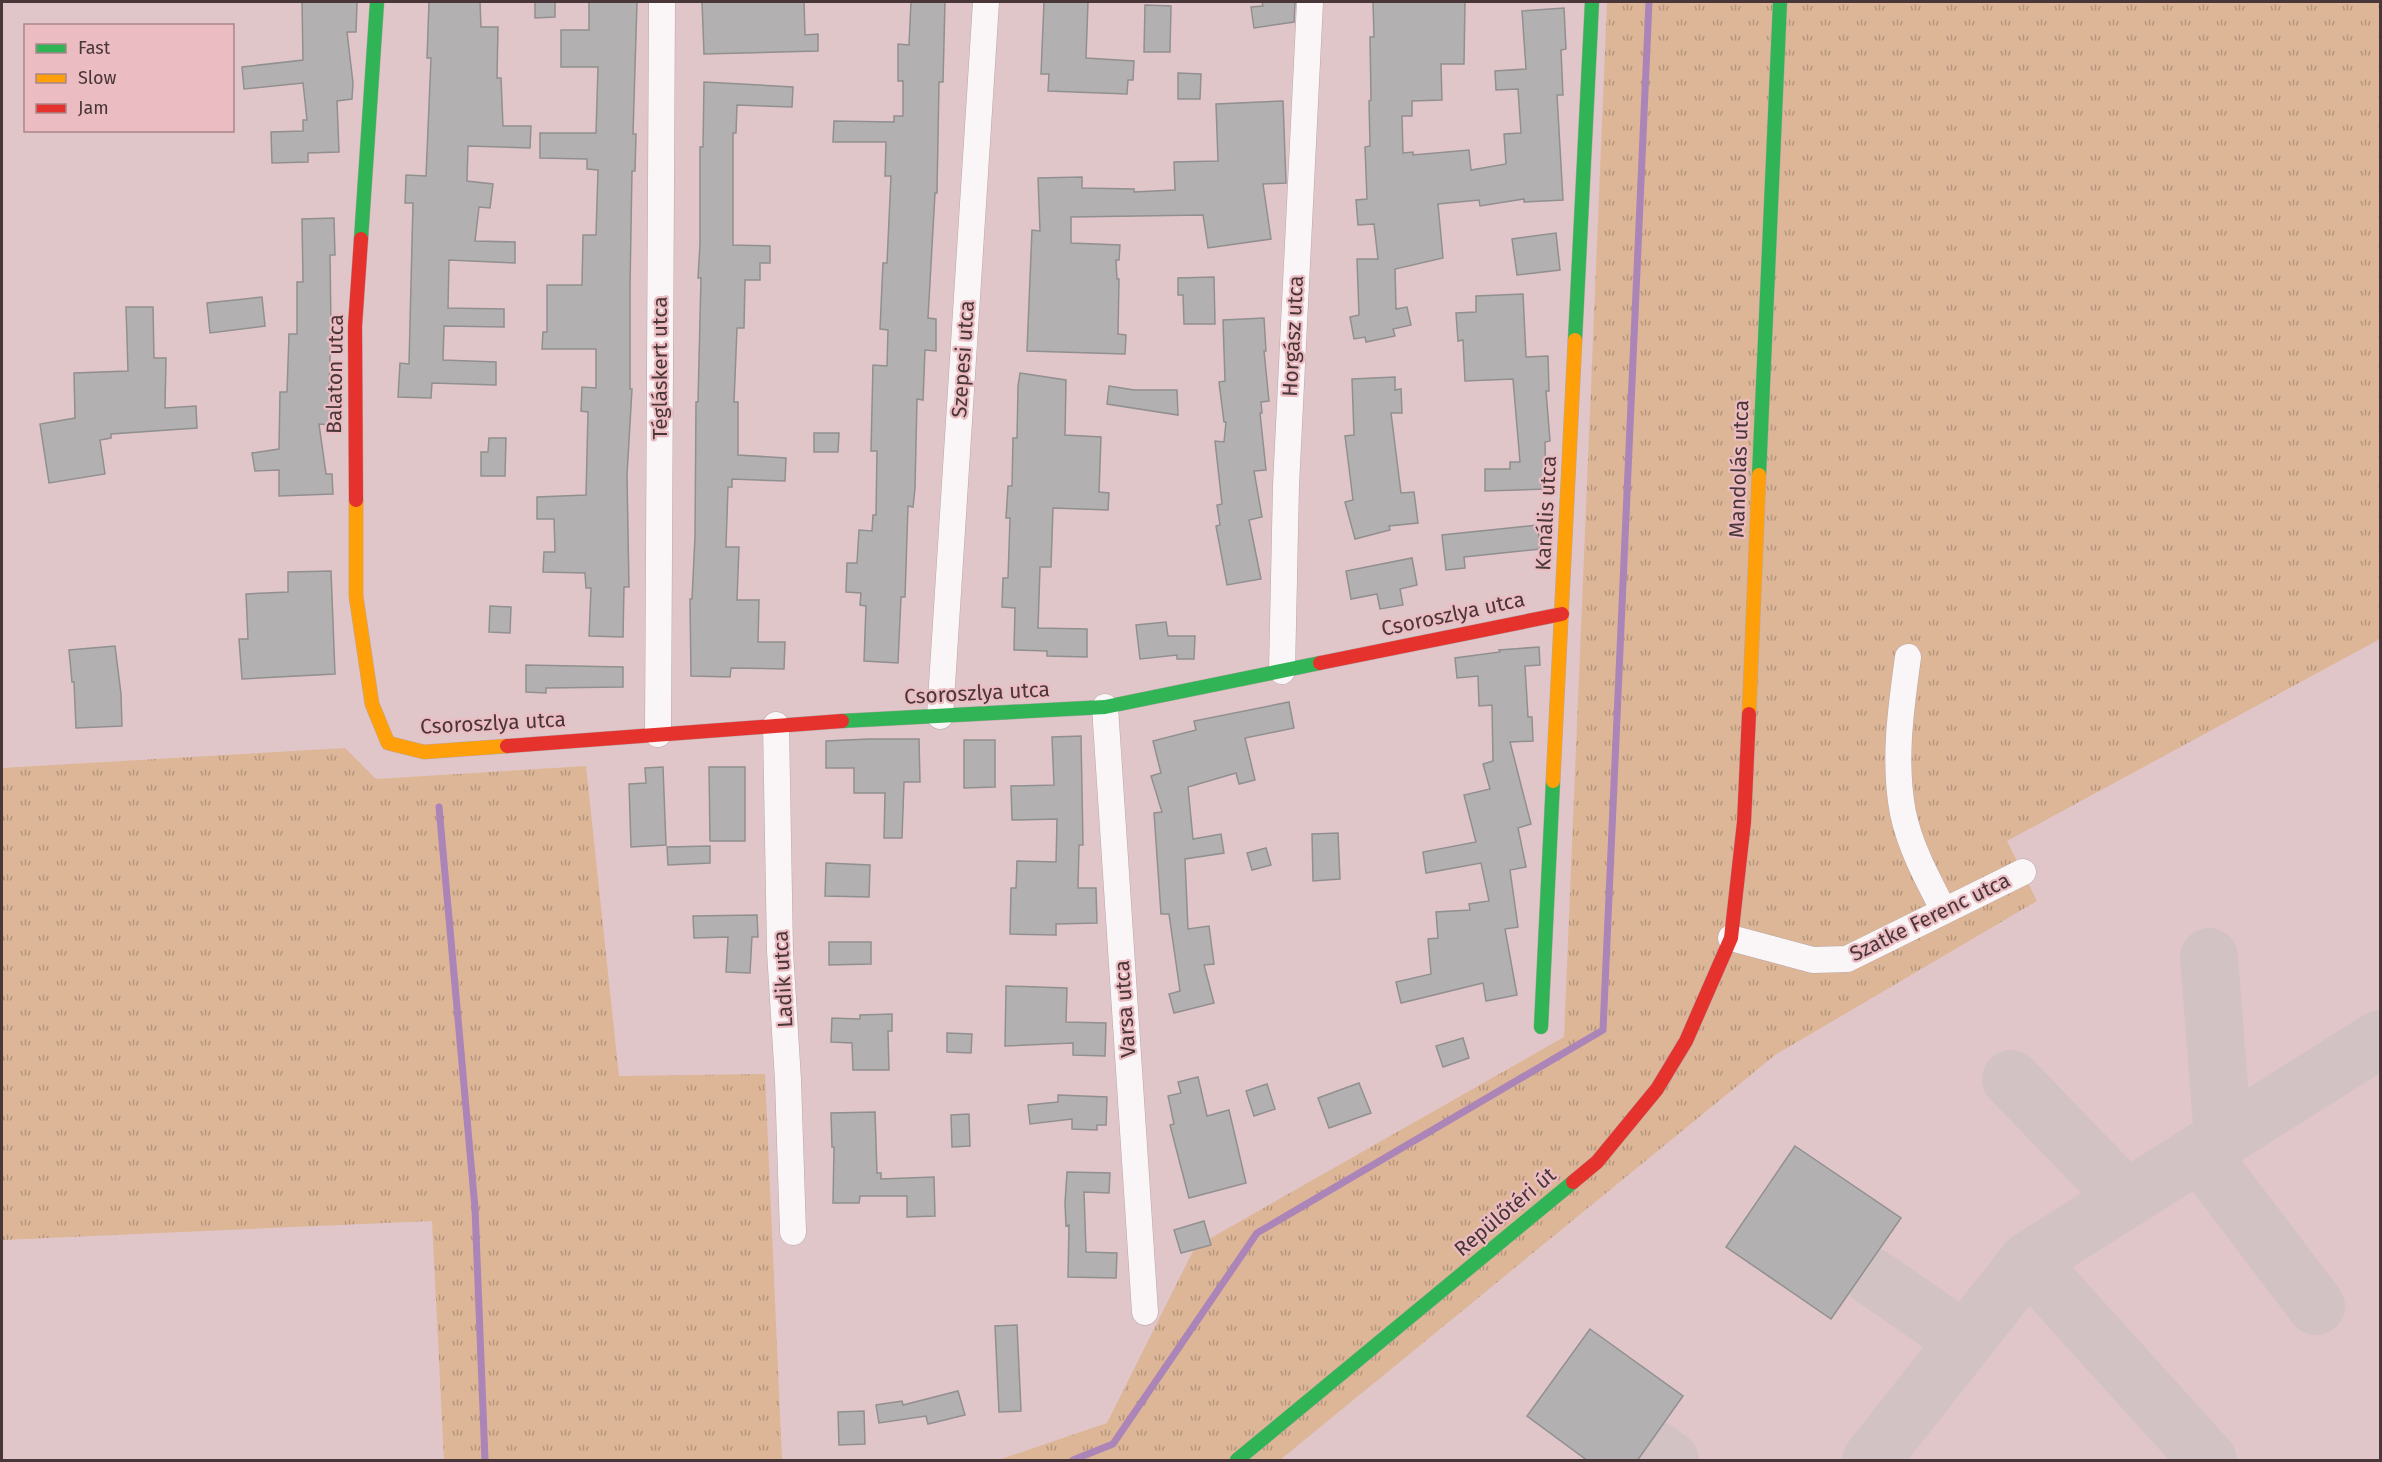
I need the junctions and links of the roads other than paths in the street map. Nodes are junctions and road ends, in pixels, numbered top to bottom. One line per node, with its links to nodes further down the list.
1 (377, 2): 14 (street, Balaton utca)
2 (662, 2): 13 (street, Tégláskert utca)
3 (986, 2): 11 (street, Szepesi utca)
4 (1310, 2): 9 (street, Horgász utca)
5 (1592, 2): 7 (street, Kanális utca)
6 (1780, 2): 17 (street, Mandolás utca)
7 (1562, 614): 9 (street, Csoroszlya utca); 18 (street, Kanális utca)
8 (1908, 657): 16 (street)
9 (1282, 671): 10 (street, Csoroszlya utca)
10 (1105, 707): 11 (street, Csoroszlya utca); 20 (street, Varsa utca)
11 (940, 716): 12 (street, Csoroszlya utca)
12 (776, 725): 13 (street, Csoroszlya utca); 19 (street, Ladik utca)
13 (658, 734): 14 (street, Csoroszlya utca)
14 (388, 743)
15 (2023, 872): 16 (street, Szatke Ferenc utca)
16 (1944, 911): 17 (street, Szatke Ferenc utca)
17 (1731, 938): 21 (street, Repülőtéri út)
18 (1541, 1027)
19 (793, 1232)
20 (1145, 1312)
21 (1237, 1461)

